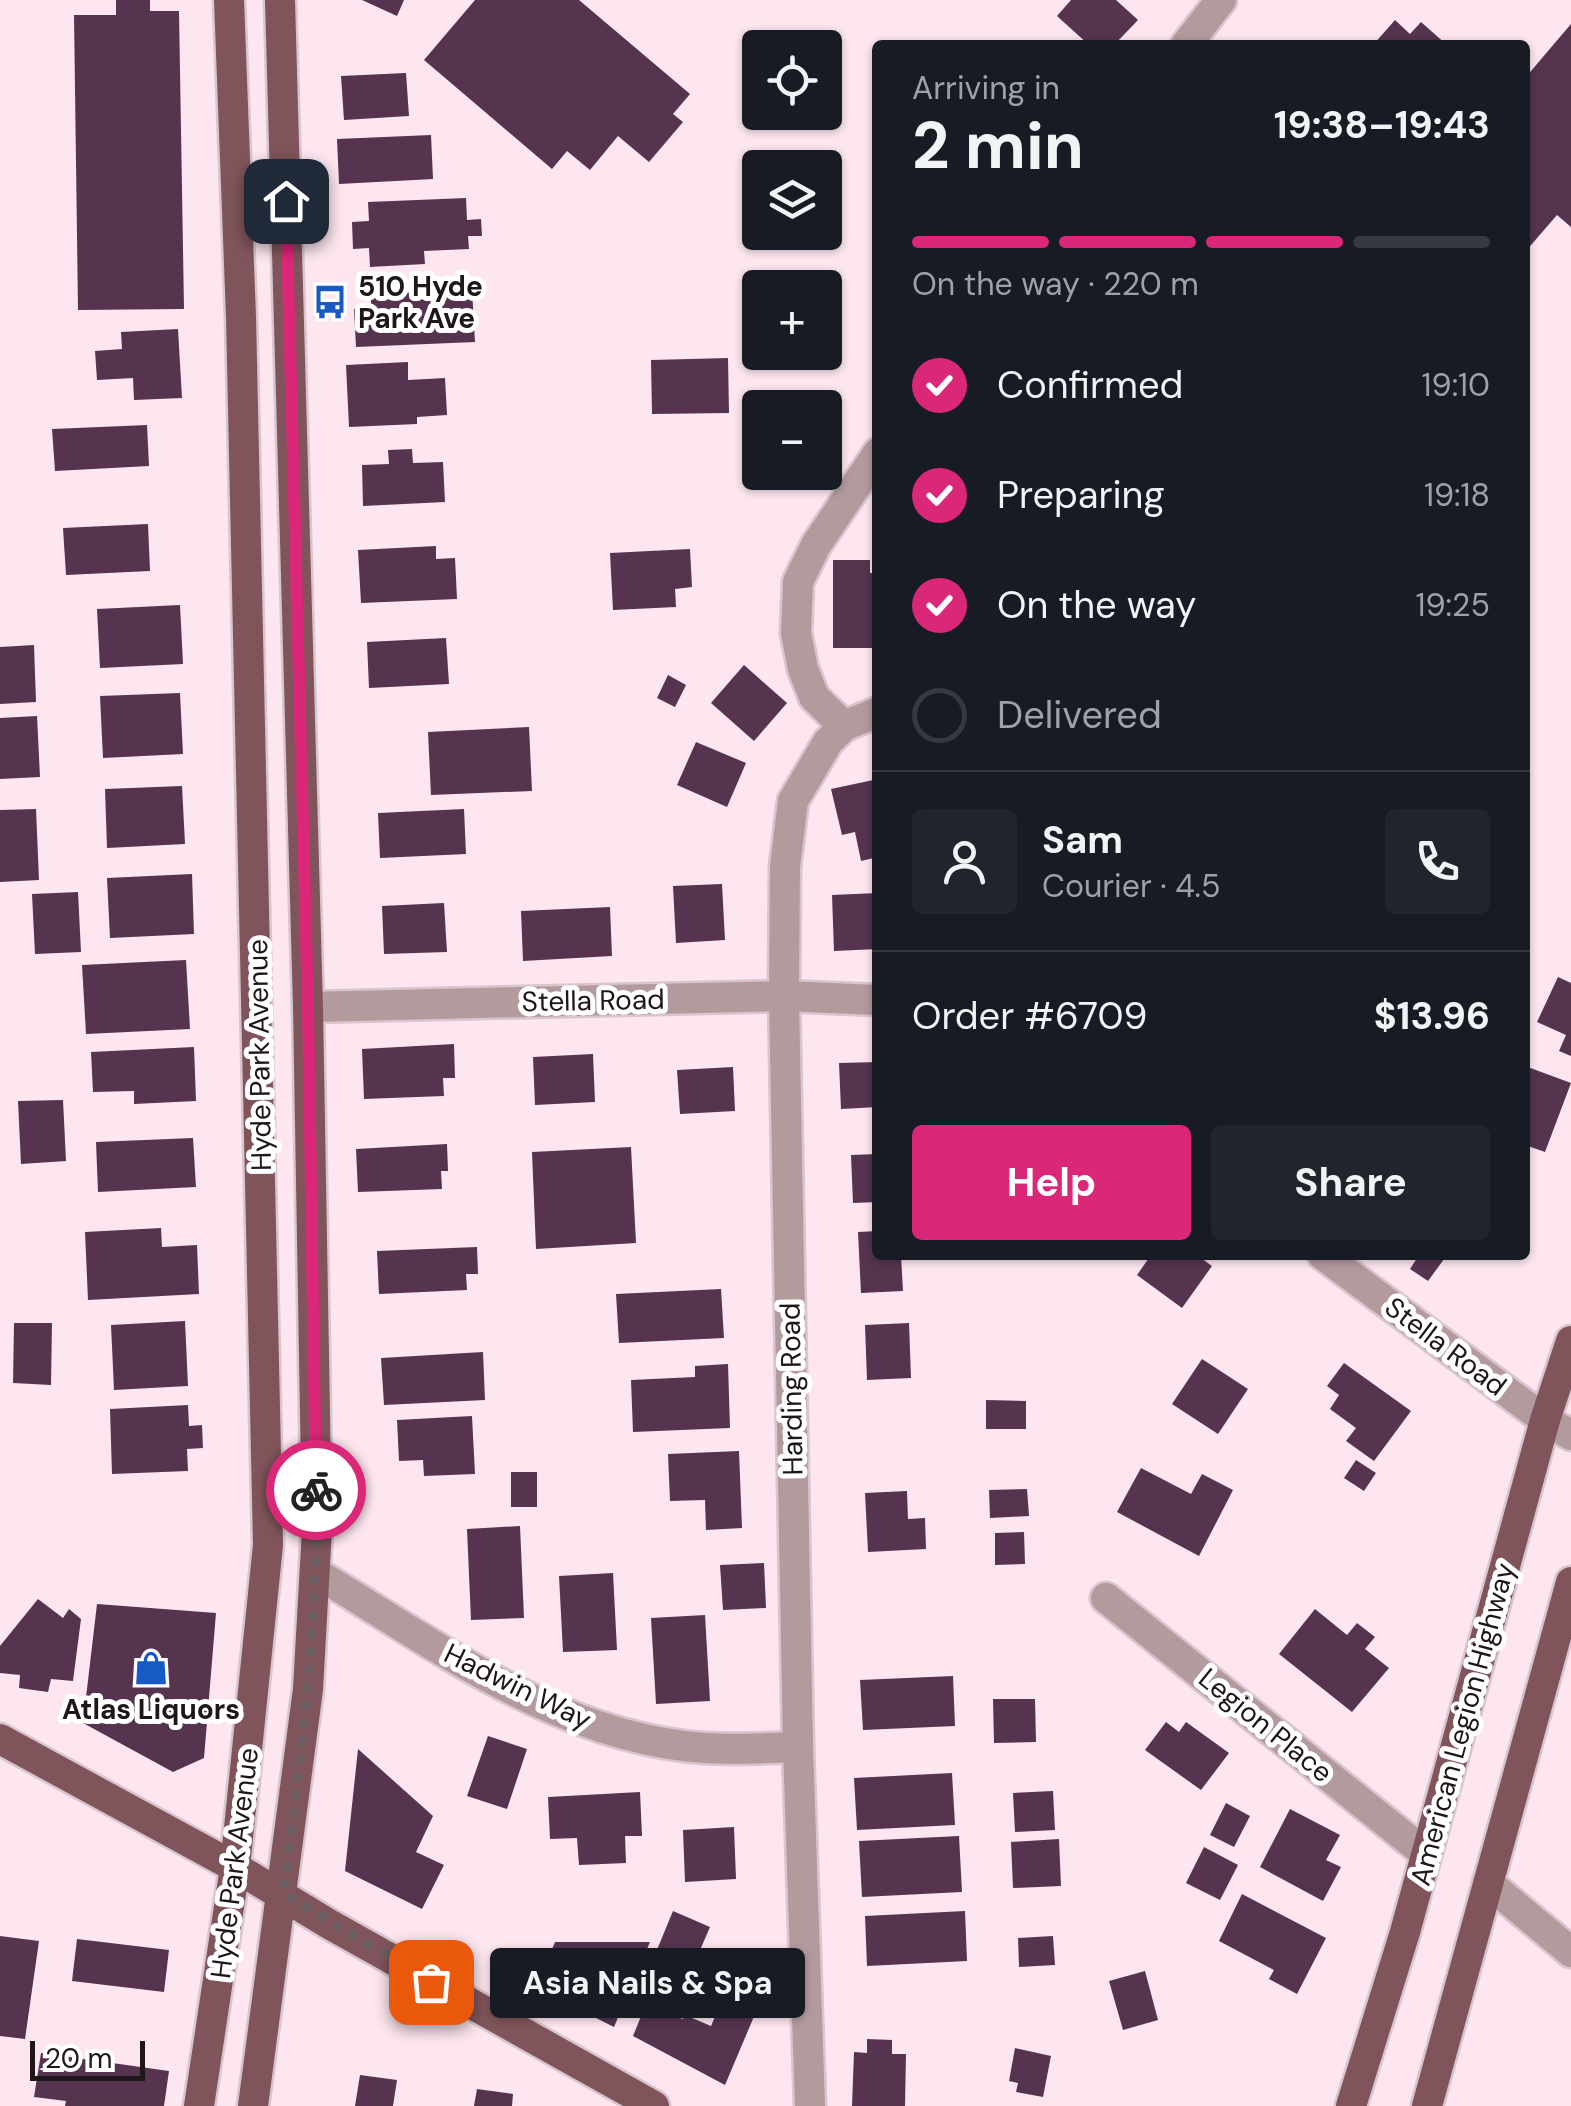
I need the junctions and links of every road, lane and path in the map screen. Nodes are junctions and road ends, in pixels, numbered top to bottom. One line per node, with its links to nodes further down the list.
1 (230, 0): 11 (main road, Hyde Park Avenue)
2 (280, 0): 10 (main road, Hyde Park Avenue)
3 (1221, 0): 4 (street)
4 (1190, 40)
5 (872, 462): 7 (street)
6 (872, 714): 7 (street)
7 (844, 726): 8 (street, Harding Road)
8 (784, 996): 9 (street, Stella Road); 10 (street, Stella Road); 19 (street, Harding Road)
9 (872, 1000)
10 (308, 1007): 11 (main road); 15 (main road, Hyde Park Avenue)
11 (258, 1010): 21 (main road, Hyde Park Avenue)
12 (1329, 1260): 14 (street, Stella Road)
13 (1571, 1342): 14 (main road, American Legion Highway)
14 (1558, 1428): 20 (main road, American Legion Highway)
15 (316, 1573): 19 (street, Hadwin Way); 23 (main road, Hyde Park Avenue)
16 (1571, 1582): 22 (main road)
17 (1106, 1598): 20 (street, Legion Place)
18 (0, 1739): 21 (main road)
19 (798, 1747): 28 (street, Harding Road)
20 (1426, 1854): 29 (main road, American Legion Highway)
21 (234, 1866): 23 (main road); 25 (main road, Hyde Park Avenue)
22 (1488, 1883): 24 (street); 30 (main road)
23 (284, 1894): 26 (main road, Hyde Park Avenue); 27 (main road)
24 (1571, 1952)
25 (199, 2106)
26 (253, 2106)
27 (654, 2106)
28 (810, 2106)
29 (1351, 2106)
30 (1427, 2106)

